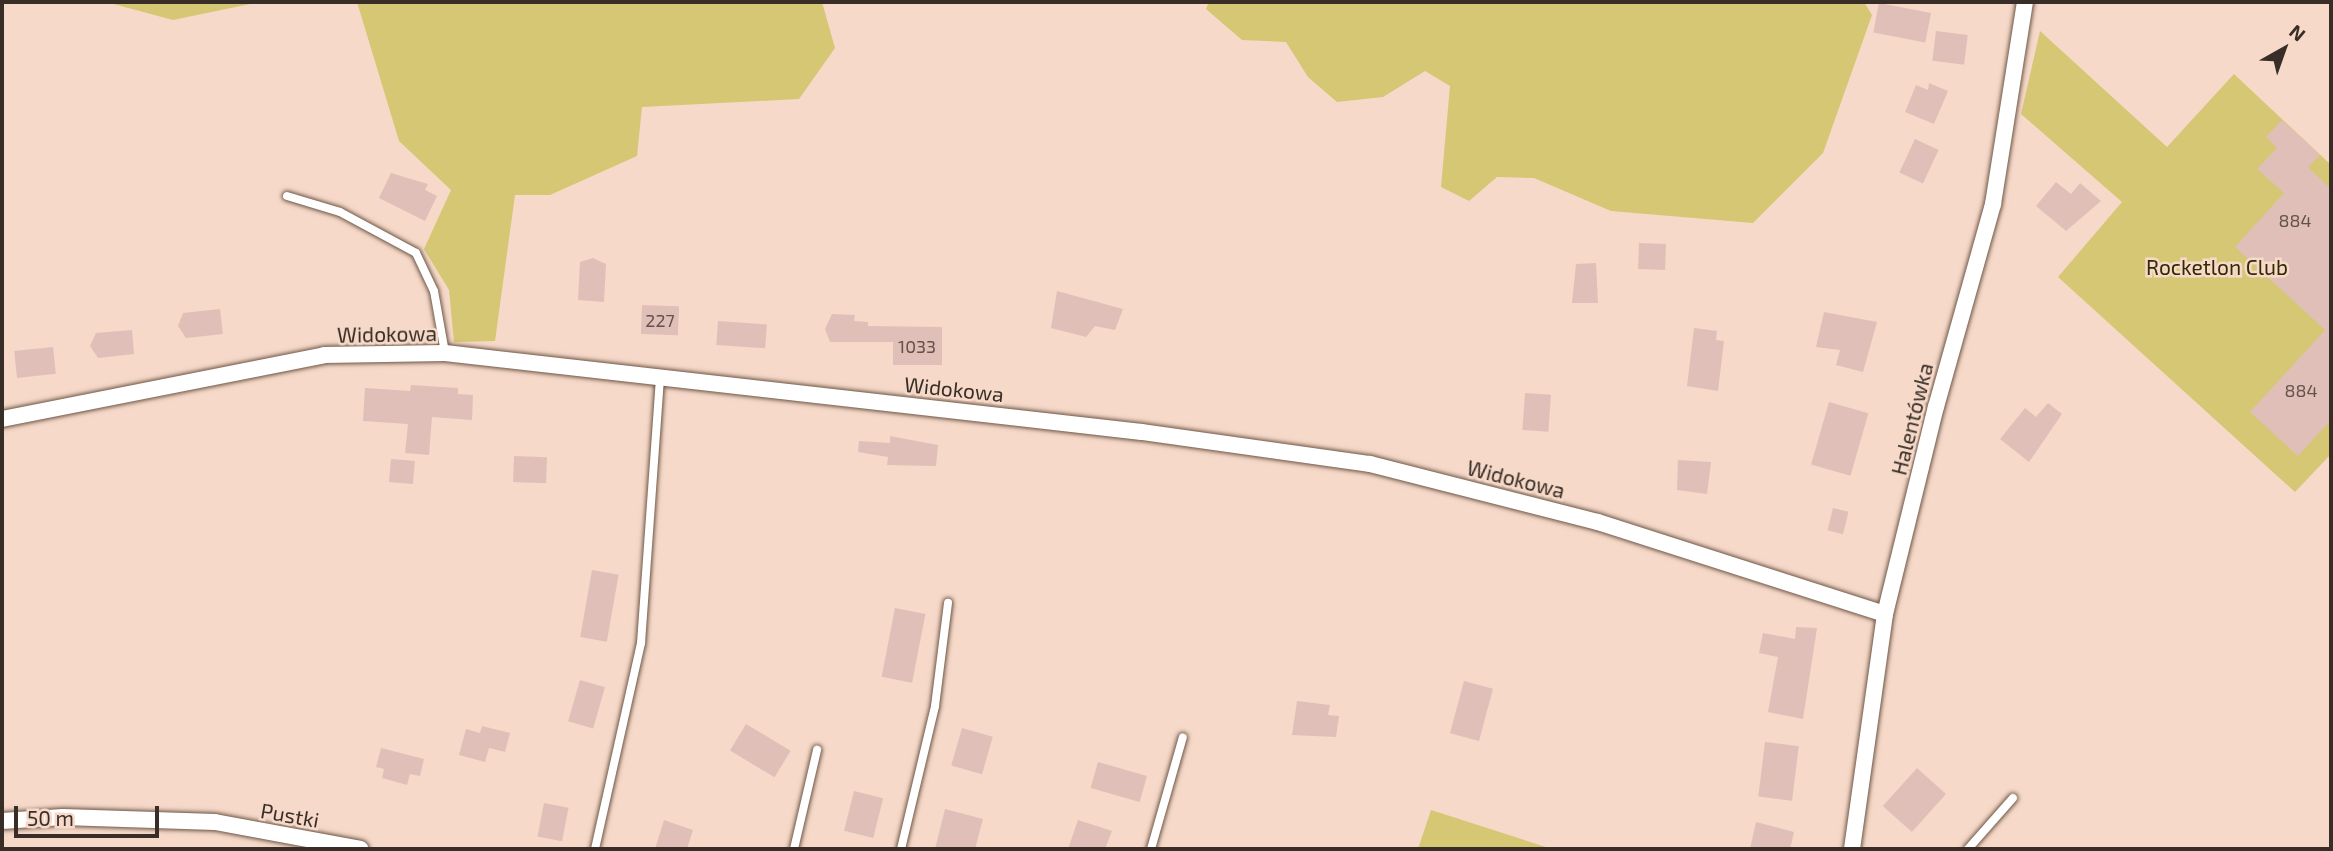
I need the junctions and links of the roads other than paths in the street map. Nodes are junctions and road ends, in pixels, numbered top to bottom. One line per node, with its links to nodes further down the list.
1 (2025, 2): 7 (street, Halentówka)
2 (287, 196): 3 (lane)
3 (445, 353): 4 (street, Widokowa); 5 (street, Widokowa)
4 (660, 376): 7 (street, Widokowa); 13 (lane)
5 (2, 419)
6 (948, 603): 15 (lane)
7 (1885, 614): 17 (street, Halentówka)
8 (1184, 737): 16 (lane)
9 (817, 750): 14 (lane)
10 (2013, 798): 18 (lane)
11 (2, 821): 12 (street, Pustki)
12 (361, 849)
13 (595, 849)
14 (794, 849)
15 (901, 849)
16 (1151, 849)
17 (1852, 849)
18 (1968, 849)

